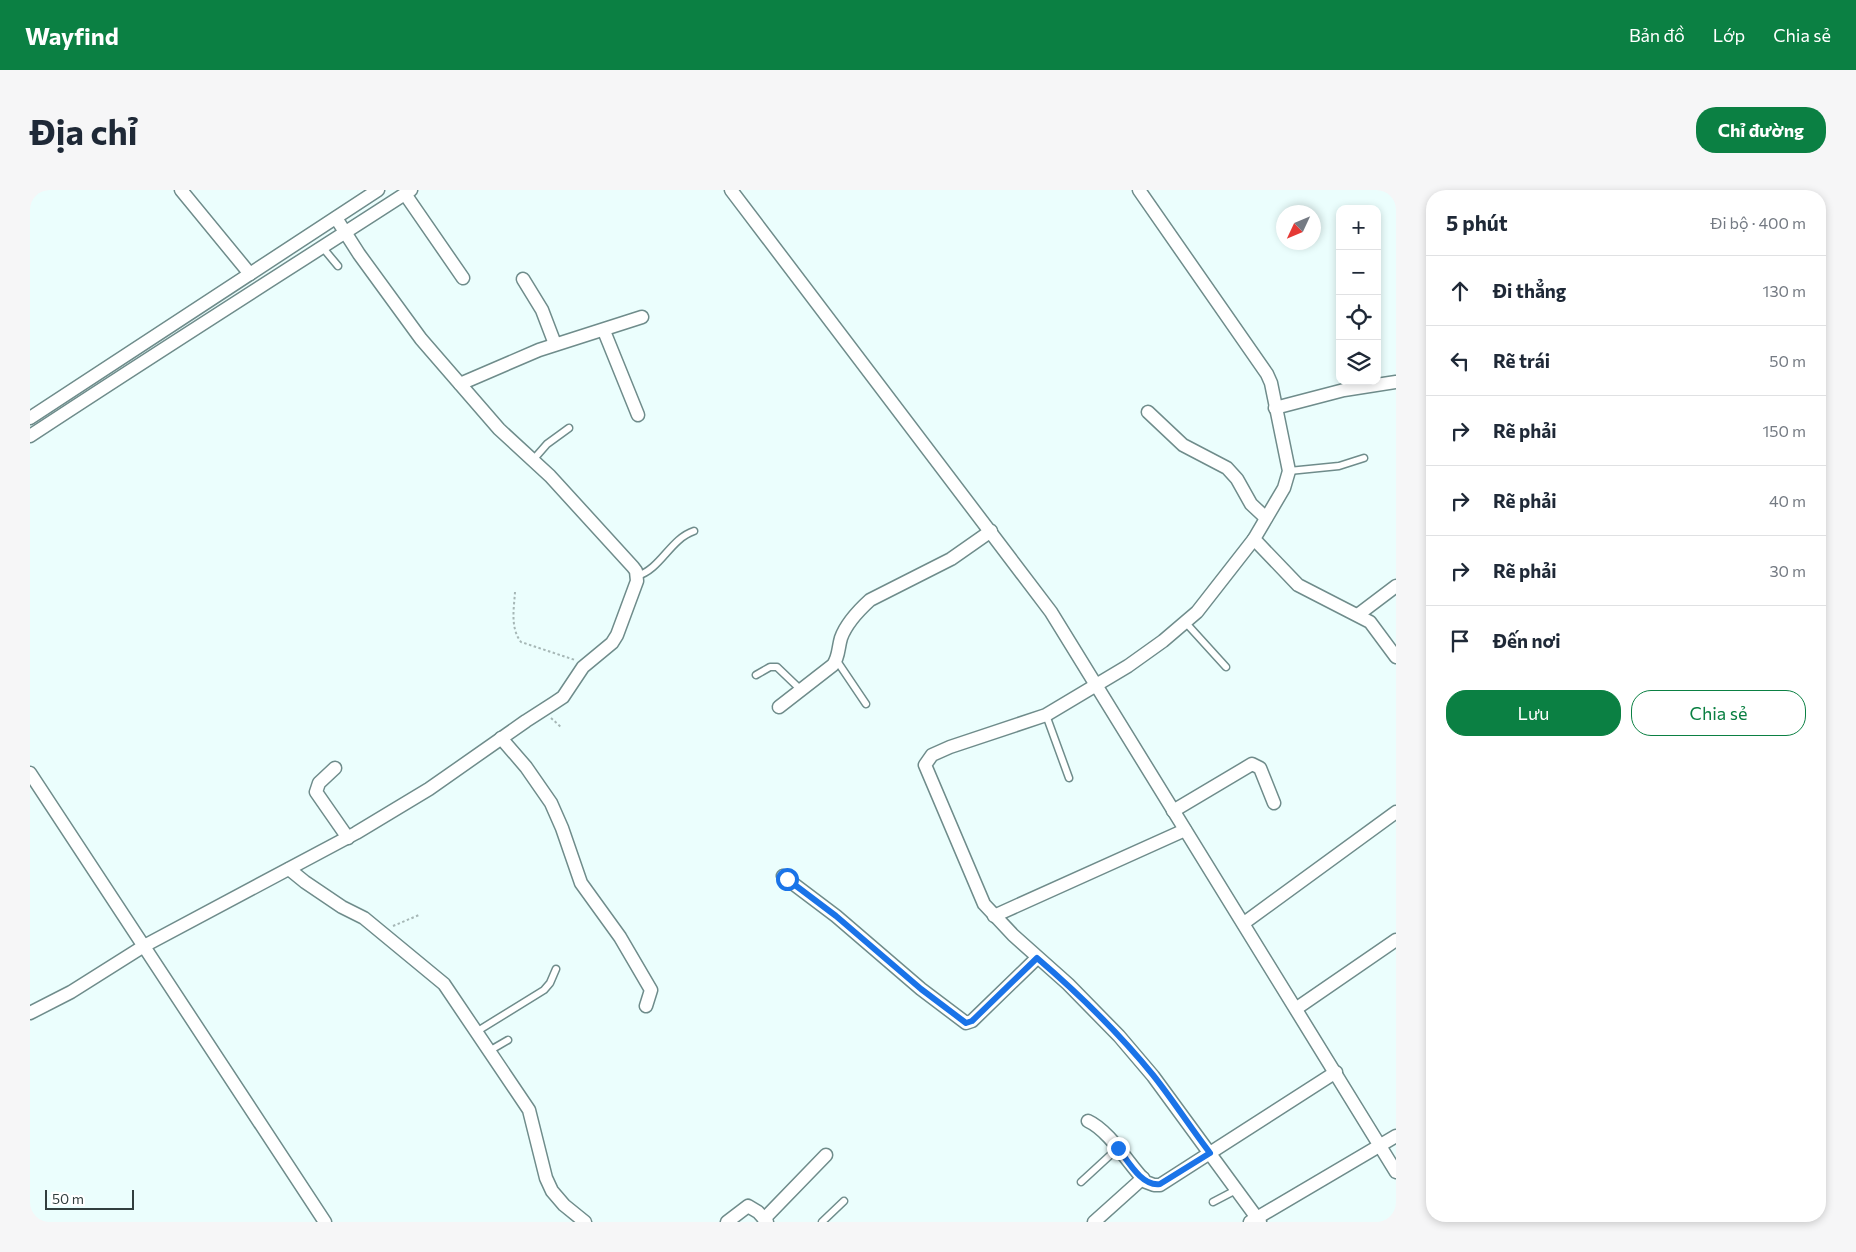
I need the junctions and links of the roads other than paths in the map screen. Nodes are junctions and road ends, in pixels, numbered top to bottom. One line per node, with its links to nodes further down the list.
1 (180, 190): 9 (street)
2 (378, 190): 6 (street)
3 (731, 190): 28 (street)
4 (1139, 190): 17 (street)
5 (408, 192): 6 (street); 10 (street)
6 (341, 225): 7 (street); 9 (street); 16 (street)
7 (323, 248): 8 (lane); 22 (street)
8 (338, 266)
9 (250, 274): 20 (street)
10 (463, 278)
11 (523, 279): 14 (street)
12 (642, 317): 13 (street)
13 (604, 331): 14 (street); 19 (street)
14 (555, 344): 16 (street)
15 (1396, 382): 17 (street)
16 (460, 384): 24 (street)
17 (1275, 408): 25 (street)
18 (1148, 412): 26 (street)
19 (638, 415)
20 (30, 418)
21 (569, 428): 24 (lane)
22 (30, 436)
23 (1364, 458): 25 (lane)
24 (534, 460): 30 (street)
25 (1289, 471): 26 (street)
26 (1266, 518): 29 (street)
27 (694, 531): 30 (lane)
28 (991, 531): 35 (street); 38 (street)
29 (1254, 539): 32 (street); 33 (street)
30 (637, 576): 43 (street)
31 (1396, 586): 32 (street)
32 (1359, 614): 34 (street)
33 (1186, 622): 36 (lane); 38 (street)
34 (1396, 657)
35 (837, 661): 39 (street); 40 (lane)
36 (1226, 667)
37 (756, 675): 39 (lane)
38 (1095, 685): 42 (street); 48 (street)
39 (801, 690): 41 (street)
40 (866, 704)
41 (779, 707)
42 (1046, 715): 46 (lane); 54 (street)
43 (501, 738): 51 (street); 60 (street)
44 (335, 768): 51 (street)
45 (30, 773): 57 (street)
46 (1070, 778)
47 (1274, 803): 48 (street)
48 (1173, 811): 50 (street)
49 (1396, 812): 55 (street)
50 (1185, 830): 54 (street); 55 (street)
51 (348, 838): 52 (street)
52 (289, 869): 57 (street); 63 (street)
53 (783, 876): 58 (street)
54 (994, 916): 58 (street)
55 (1244, 923): 61 (street)
56 (1396, 940): 61 (street)
57 (144, 946): 62 (street); 82 (street)
58 (1037, 958): 71 (street)
59 (556, 969): 63 (lane)
60 (646, 1006)
61 (1297, 1008): 66 (street)
62 (30, 1013)
63 (476, 1032): 65 (street)
64 (508, 1040): 65 (lane)
65 (488, 1052): 83 (street)
66 (1336, 1072): 69 (street); 71 (street)
67 (1088, 1121): 70 (street)
68 (1396, 1136): 69 (street)
69 (1380, 1144): 73 (street); 81 (street)
70 (1118, 1148): 74 (street); 75 (lane)
71 (1210, 1153): 74 (street); 76 (street)
72 (826, 1154): 80 (street)
73 (1396, 1172)
74 (1143, 1178): 79 (street)
75 (1081, 1182)
76 (1236, 1190): 78 (lane); 81 (street)
77 (844, 1202): 85 (lane)
78 (1213, 1202)
79 (1101, 1219)
80 (765, 1221): 84 (street)
81 (1256, 1221)
82 (325, 1222)
83 (585, 1222)
84 (727, 1222)
85 (822, 1222)

